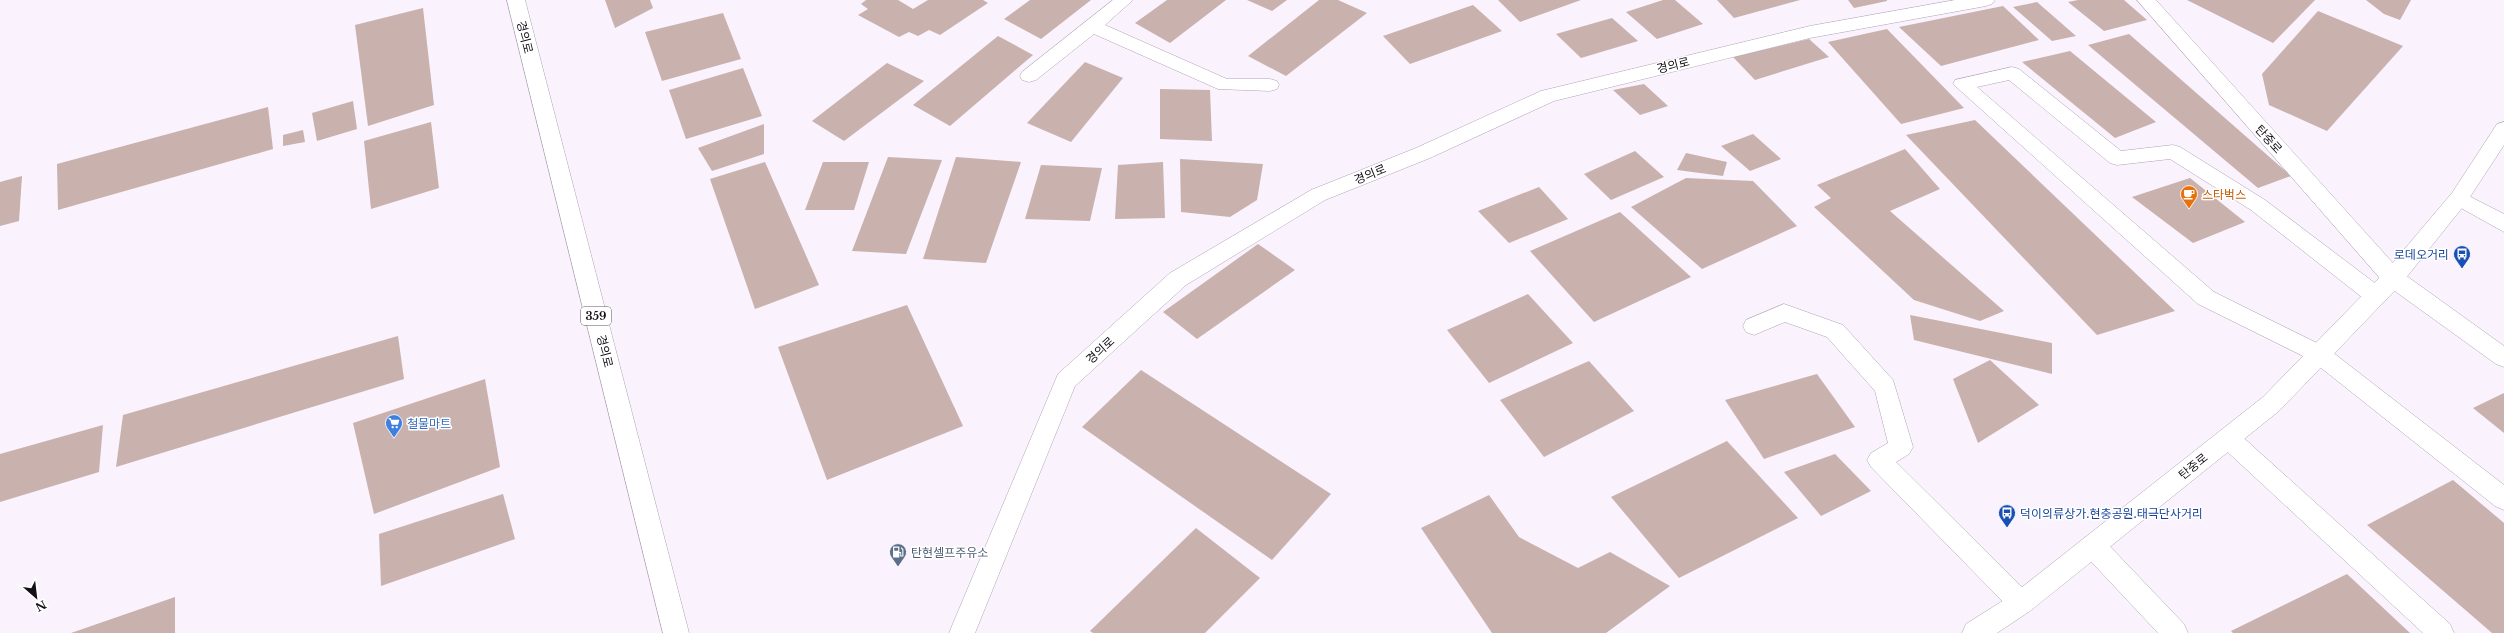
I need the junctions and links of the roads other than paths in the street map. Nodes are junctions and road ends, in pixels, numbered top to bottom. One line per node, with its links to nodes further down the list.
1 (516, 0): 20 (street, 경의로 / 359)
2 (1124, 0): 5 (street)
3 (1986, 0): 21 (street, 경의로)
4 (2146, 0): 11 (street, 탄중로)
5 (1092, 26): 6 (street); 7 (street)
6 (1028, 76)
7 (1270, 86)
8 (2504, 129): 9 (street, 탄중로)
9 (2459, 198): 10 (street); 11 (street, 탄중로)
10 (2504, 224)
11 (2393, 278): 12 (street, 탄중로); 15 (street)
12 (2376, 296): 14 (street, 탄중로); 14 (street)
13 (1754, 326): 19 (street)
14 (2319, 354): 16 (street, 탄중로); 17 (street)
15 (2504, 358)
16 (2228, 438): 18 (street, 탄중로); 24 (street)
17 (2504, 499)
18 (2093, 546): 19 (street, 탄중로); 23 (street)
19 (2021, 603): 22 (street, 탄중로)
20 (676, 633)
21 (962, 633)
22 (1975, 633)
23 (2175, 633)
24 (2441, 633)

